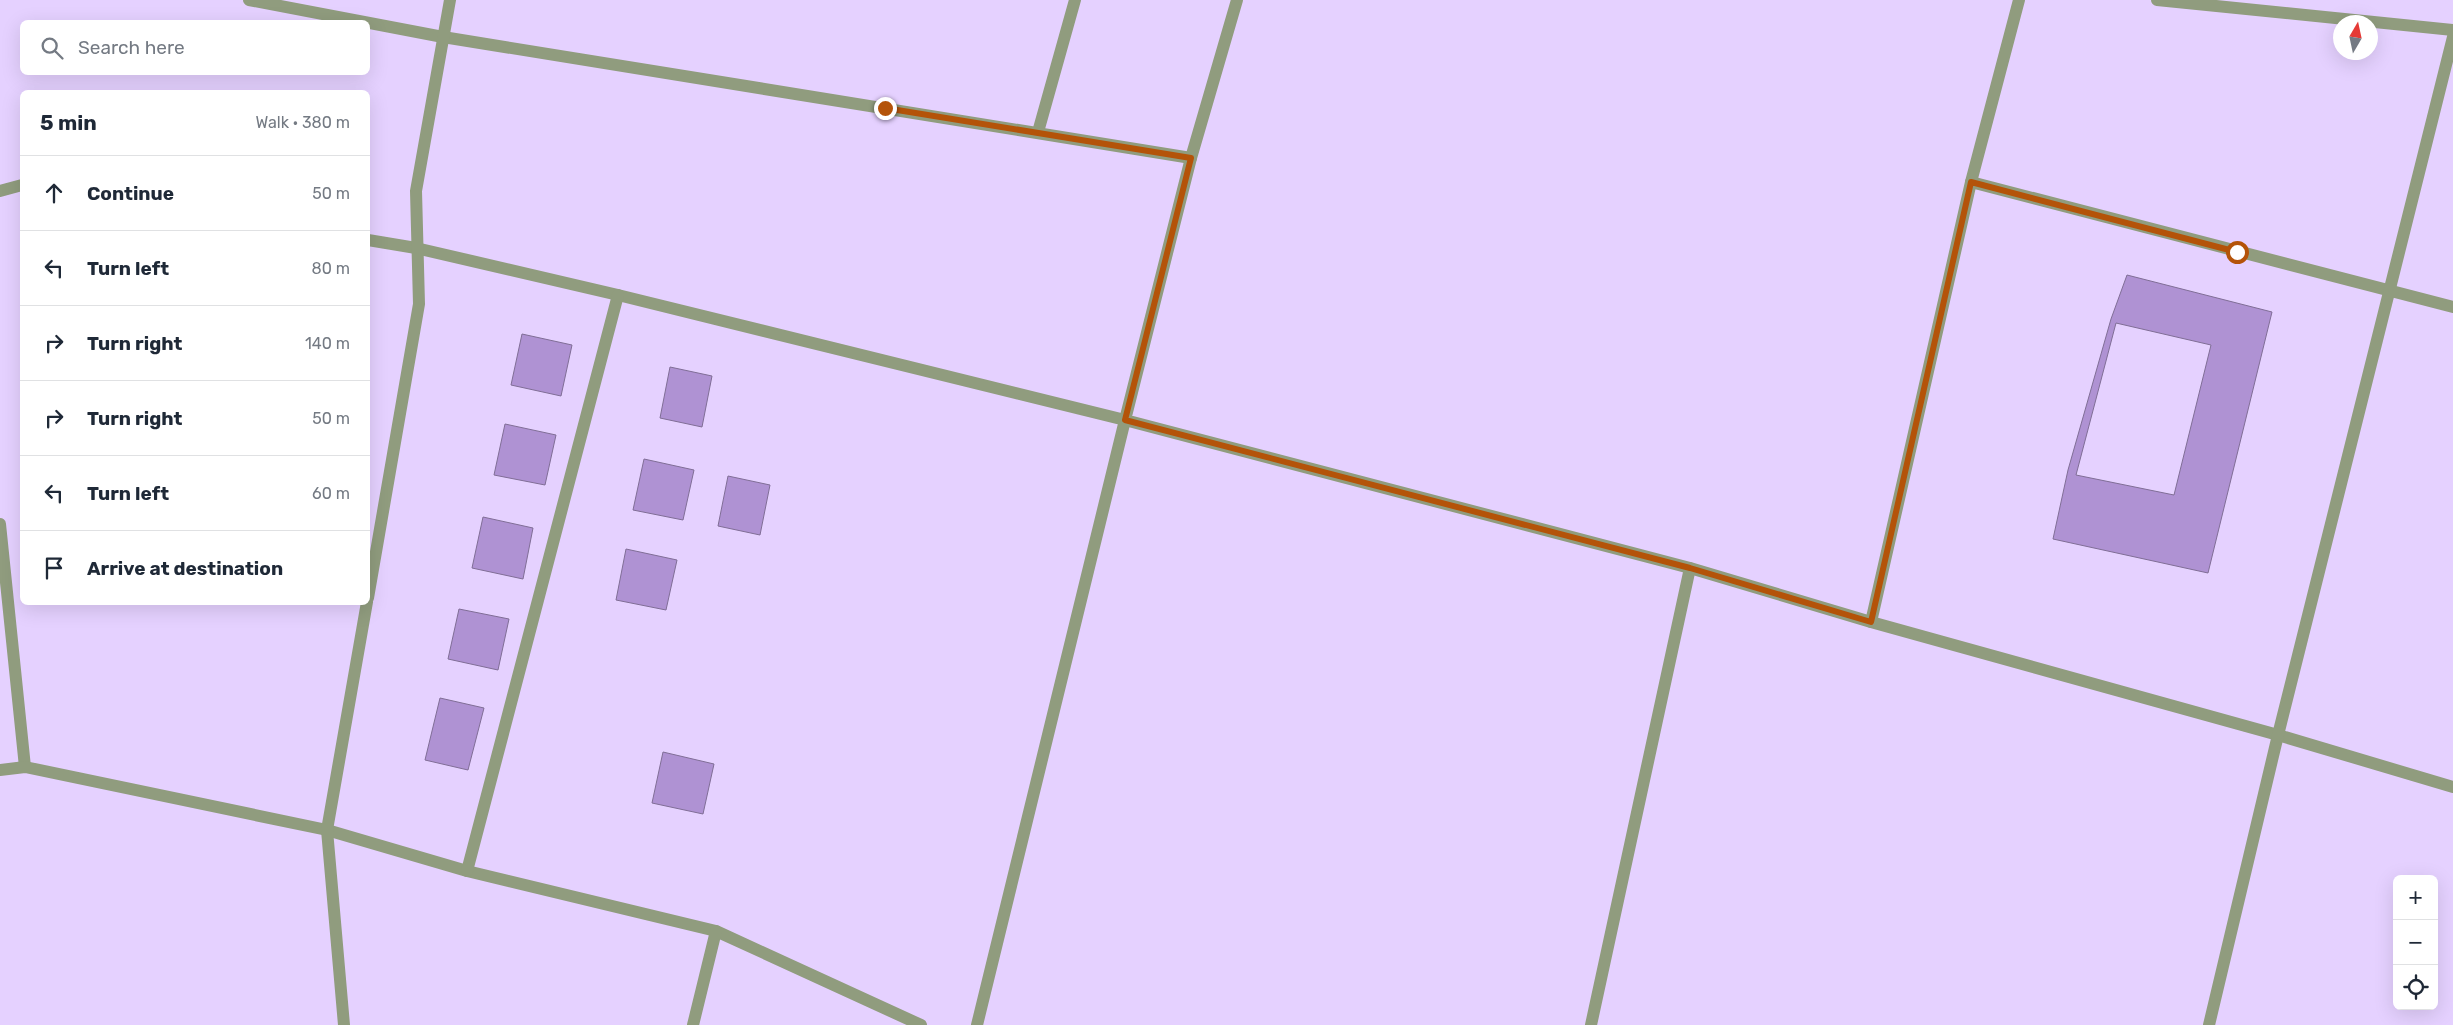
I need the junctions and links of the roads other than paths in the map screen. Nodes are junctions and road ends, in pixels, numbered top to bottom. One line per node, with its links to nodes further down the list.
1 (249, 0): 7 (street)
2 (450, 0): 10 (street)
3 (1075, 0): 12 (street)
4 (1237, 0): 13 (street)
5 (2019, 0): 14 (street)
6 (2157, 0): 9 (street)
7 (354, 20)
8 (370, 23): 10 (street)
9 (2453, 30)
10 (443, 37): 12 (street); 18 (street)
11 (2453, 37): 19 (street)
12 (1038, 132): 13 (street)
13 (1191, 158): 22 (street)
14 (1971, 182): 19 (street); 27 (street)
15 (20, 186): 16 (street)
16 (0, 191)
17 (370, 240): 18 (street)
18 (416, 248): 20 (street); 25 (street)
19 (2389, 292): 21 (street); 28 (street)
20 (618, 295): 22 (street); 33 (street)
21 (2453, 307)
22 (1125, 420): 24 (street); 38 (street)
23 (0, 524): 29 (street)
24 (1690, 568): 27 (street); 39 (street)
25 (370, 586)
26 (366, 605): 32 (street)
27 (1871, 622): 28 (street)
28 (2278, 734): 31 (street); 40 (street)
29 (25, 767): 30 (street); 32 (street)
30 (0, 770)
31 (2453, 787)
32 (326, 830): 33 (street); 35 (street)
33 (466, 871): 34 (street)
34 (716, 931): 36 (street); 37 (street)
35 (344, 1025)
36 (693, 1025)
37 (921, 1025)
38 (977, 1025)
39 (1591, 1025)
40 (2209, 1025)

